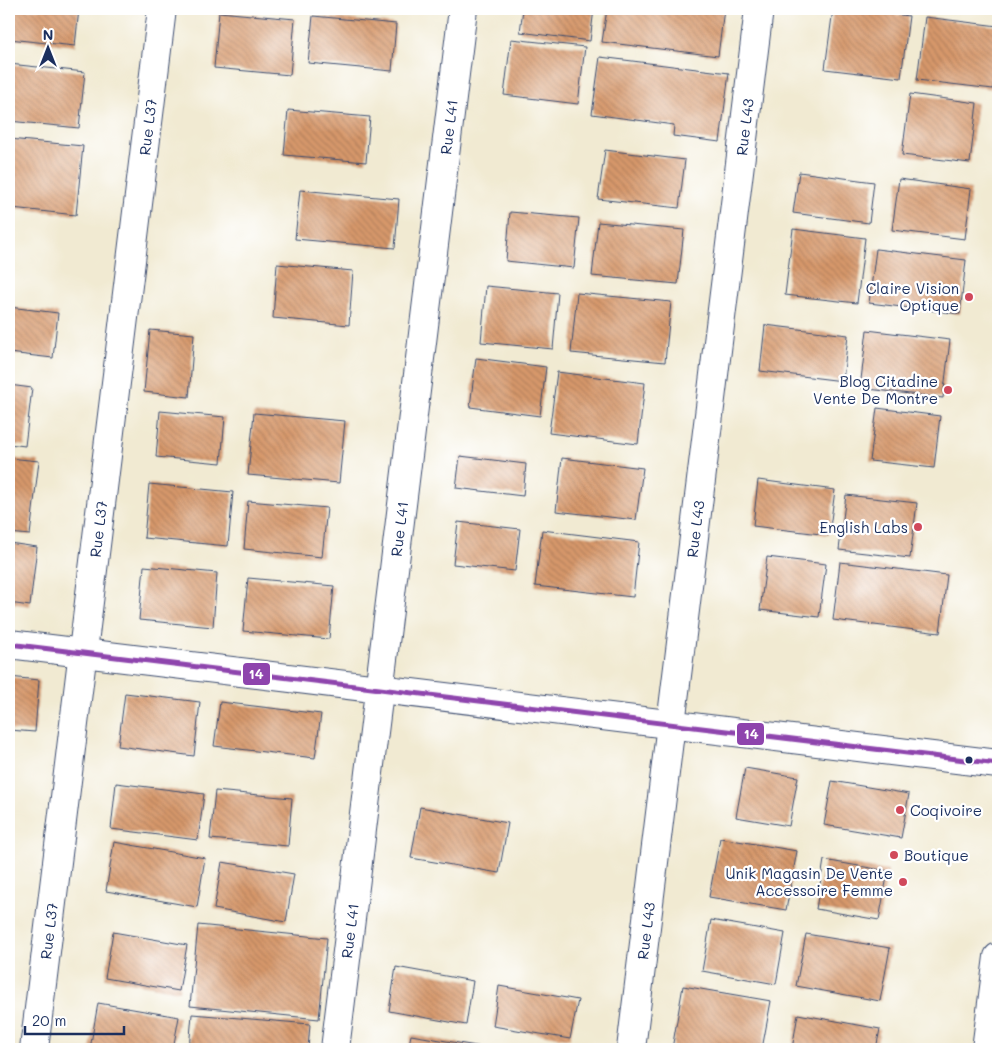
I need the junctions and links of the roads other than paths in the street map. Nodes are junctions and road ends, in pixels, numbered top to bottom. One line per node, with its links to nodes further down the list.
1 (162, 9): 5 (street, Rue L37)
2 (463, 9): 6 (street, Rue L41)
3 (759, 9): 7 (street, Rue L43)
4 (9, 644): 5 (street)
5 (82, 653): 6 (street); 10 (street, Rue L37)
6 (379, 689): 7 (street); 11 (street, Rue L41)
7 (671, 724): 8 (street); 12 (street, Rue L43)
8 (998, 764)
9 (998, 957): 13 (street)
10 (34, 1049)
11 (335, 1049)
12 (631, 1049)
13 (986, 1049)

